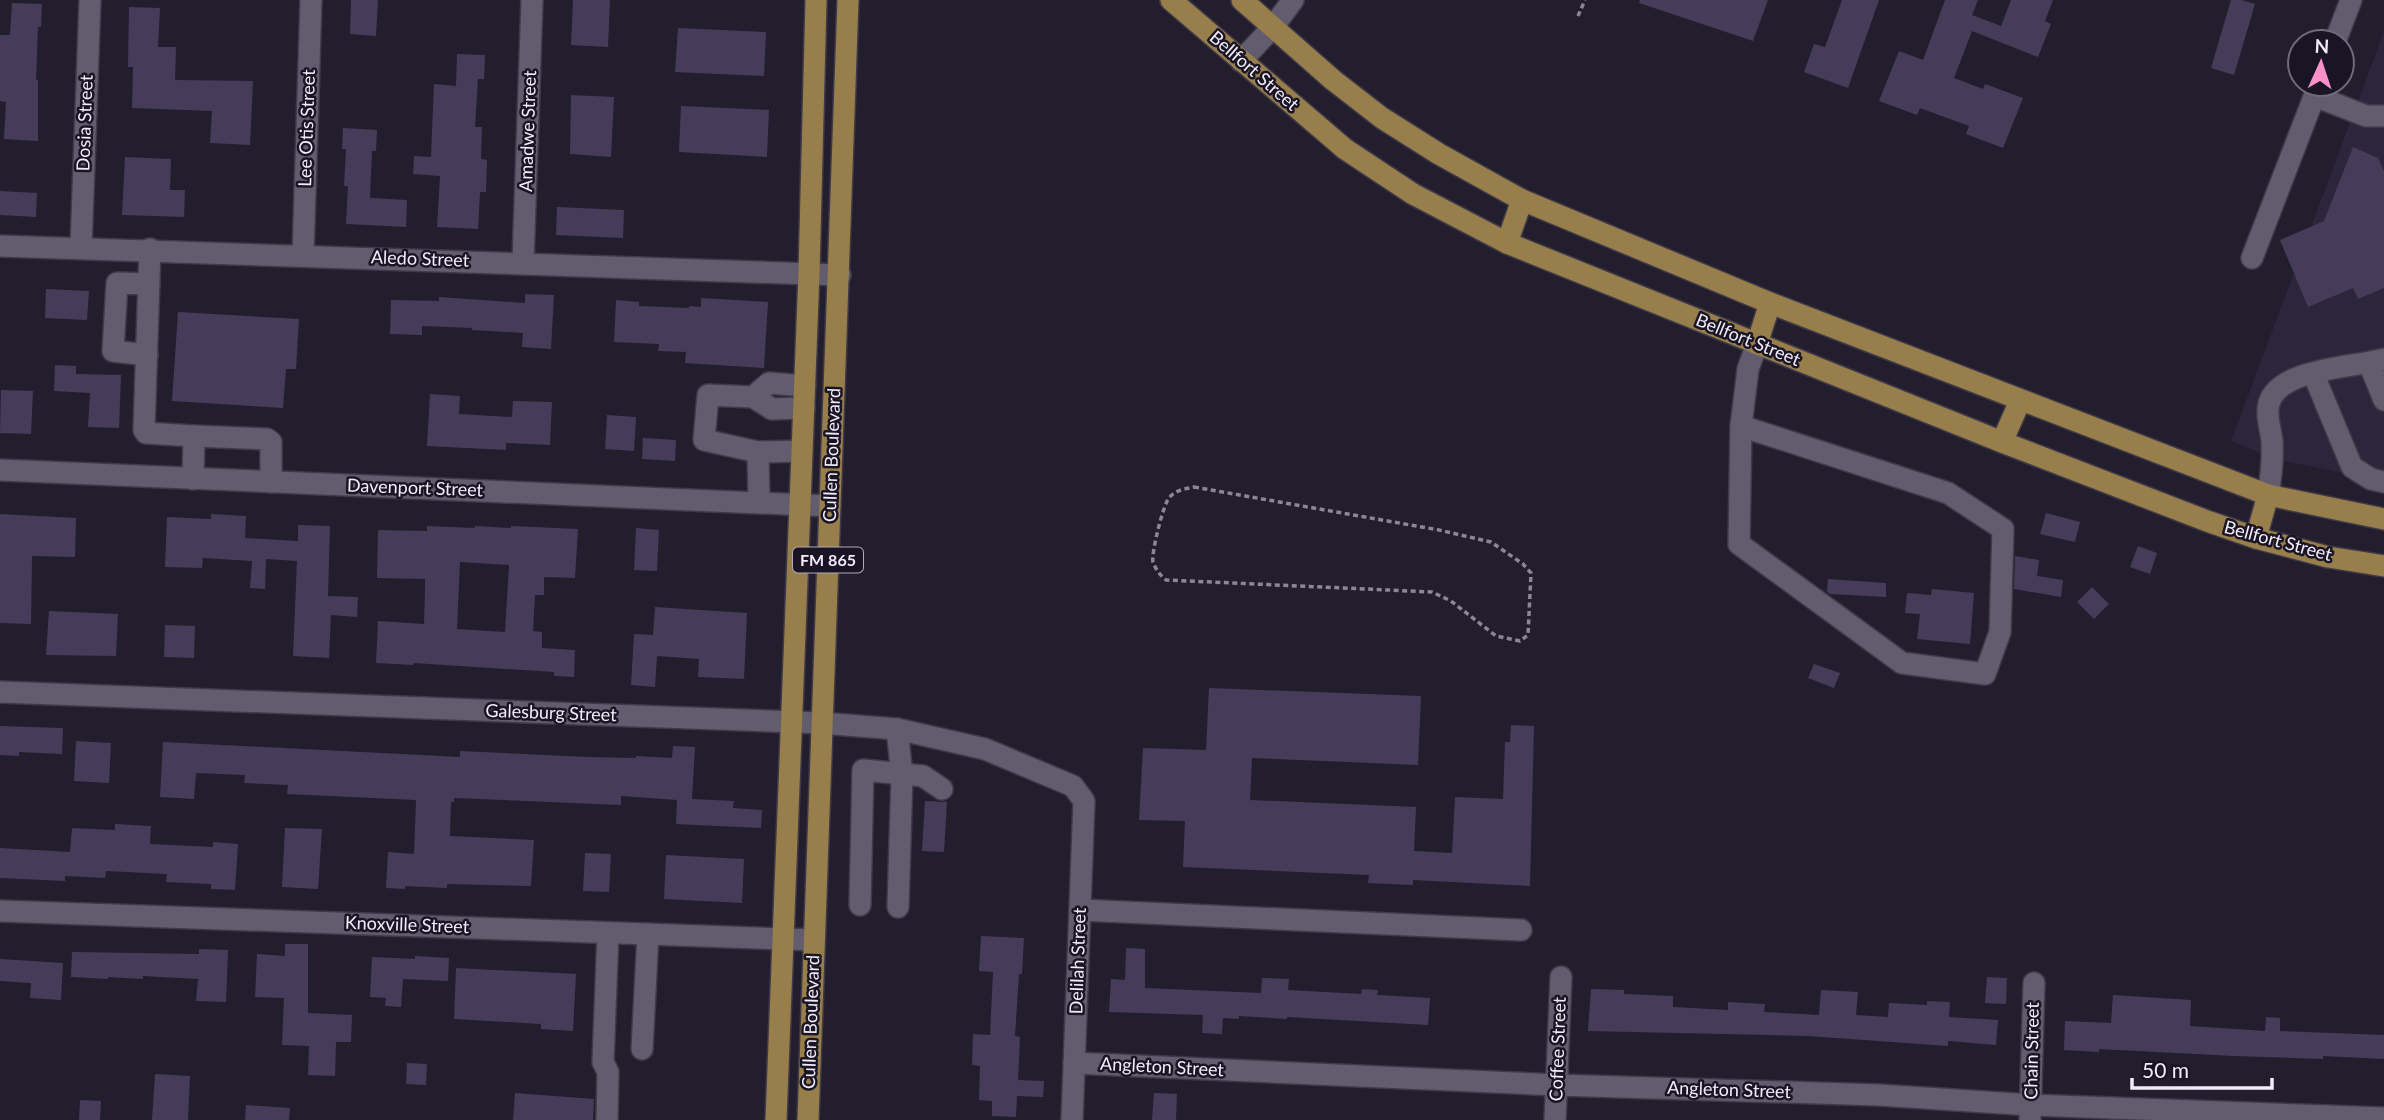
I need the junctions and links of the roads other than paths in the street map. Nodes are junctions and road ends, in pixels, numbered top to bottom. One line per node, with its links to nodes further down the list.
1 (90, 0): 19 (street, Dosia Street)
2 (311, 0): 21 (street, Lee Otis Street)
3 (533, 0): 23 (street, Amadwe Street)
4 (817, 0): 24 (main road, Cullen Boulevard / FM 865)
5 (848, 0): 25 (main road, Cullen Boulevard / FM 865)
6 (1171, 0): 12 (main road, Bellfort Street)
7 (1241, 0): 10 (main road)
8 (1293, 0): 10 (street)
9 (2351, 0): 11 (street)
10 (1273, 27): 12 (street); 16 (main road)
11 (2340, 28)
12 (1241, 61): 17 (main road, Bellfort Street)
13 (2314, 98): 22 (street)
14 (2332, 98): 15 (street)
15 (2384, 116)
16 (1522, 200): 17 (main road); 27 (main road)
17 (1507, 243): 28 (main road, Bellfort Street)
18 (0, 246): 19 (street, Aledo Street)
19 (80, 247): 20 (street, Aledo Street)
20 (150, 250): 21 (street, Aledo Street); 26 (street)
21 (303, 255): 23 (street, Aledo Street)
22 (2252, 258)
23 (523, 262): 24 (street, Aledo Street)
24 (809, 274): 25 (street, Aledo Street); 32 (main road, Cullen Boulevard / FM 865)
25 (840, 275): 49 (main road, Cullen Boulevard / FM 865)
26 (149, 284): 29 (street); 29 (street)
27 (1770, 303): 28 (main road); 35 (main road)
28 (1757, 344): 37 (street); 39 (main road, Bellfort Street)
29 (147, 355): 38 (street)
30 (2376, 361): 31 (street); 34 (street)
31 (2313, 373): 45 (street); 46 (street)
32 (805, 386): 33 (street); 36 (main road, Cullen Boulevard / FM 865)
33 (753, 397): 36 (street); 40 (street)
34 (2384, 400)
35 (2020, 401): 39 (main road); 46 (main road)
36 (804, 408): 41 (main road, Cullen Boulevard / FM 865)
37 (1741, 426): 37 (street)
38 (194, 436): 43 (street); 44 (street)
39 (2002, 442): 51 (main road, Bellfort Street)
40 (758, 452): 41 (street); 47 (street)
41 (802, 452): 48 (main road, Cullen Boulevard / FM 865)
42 (0, 470): 43 (street, Davenport Street)
43 (193, 478): 44 (street, Davenport Street)
44 (271, 482): 47 (street, Davenport Street)
45 (2384, 482)
46 (2268, 495): 50 (main road); 51 (main road)
47 (759, 502): 48 (street, Davenport Street)
48 (800, 504): 49 (street, Davenport Street); 54 (main road, Cullen Boulevard / FM 865)
49 (830, 506): 55 (main road, Cullen Boulevard / FM 865)
50 (2384, 519)
51 (2256, 538): 52 (main road, Bellfort Street)
52 (2384, 566)
53 (0, 692): 54 (street, Galesburg Street)
54 (792, 722): 55 (street, Galesburg Street); 67 (main road, Cullen Boulevard / FM 865)
55 (821, 723): 56 (street, Galesburg Street); 68 (main road, Cullen Boulevard / FM 865)
56 (897, 729): 57 (street); 59 (street, Galesburg Street)
57 (902, 775): 58 (street); 60 (street); 61 (street)
58 (942, 789)
59 (1084, 801): 62 (street, Delilah Street)
60 (860, 905)
61 (898, 907)
62 (1080, 910): 64 (street); 72 (street, Delilah Street)
63 (0, 911): 65 (street, Knoxville Street)
64 (1521, 930)
65 (608, 933): 66 (street, Knoxville Street); 76 (street)
66 (648, 934): 67 (street, Knoxville Street); 71 (street)
67 (783, 939): 68 (street, Knoxville Street); 77 (main road, Cullen Boulevard / FM 865)
68 (814, 940): 78 (main road, Cullen Boulevard / FM 865)
69 (1561, 977): 73 (street, Coffee Street)
70 (2034, 983): 74 (street, Chain Street)
71 (642, 1049)
72 (1074, 1063): 73 (street, Angleton Street); 79 (street, Delilah Street)
73 (1557, 1085): 74 (street, Angleton Street); 80 (street, Coffee Street)
74 (2031, 1112): 75 (street, Angleton Street)
75 (2384, 1118)
76 (607, 1120)
77 (776, 1120)
78 (808, 1120)
79 (1072, 1120)
80 (1555, 1120)

